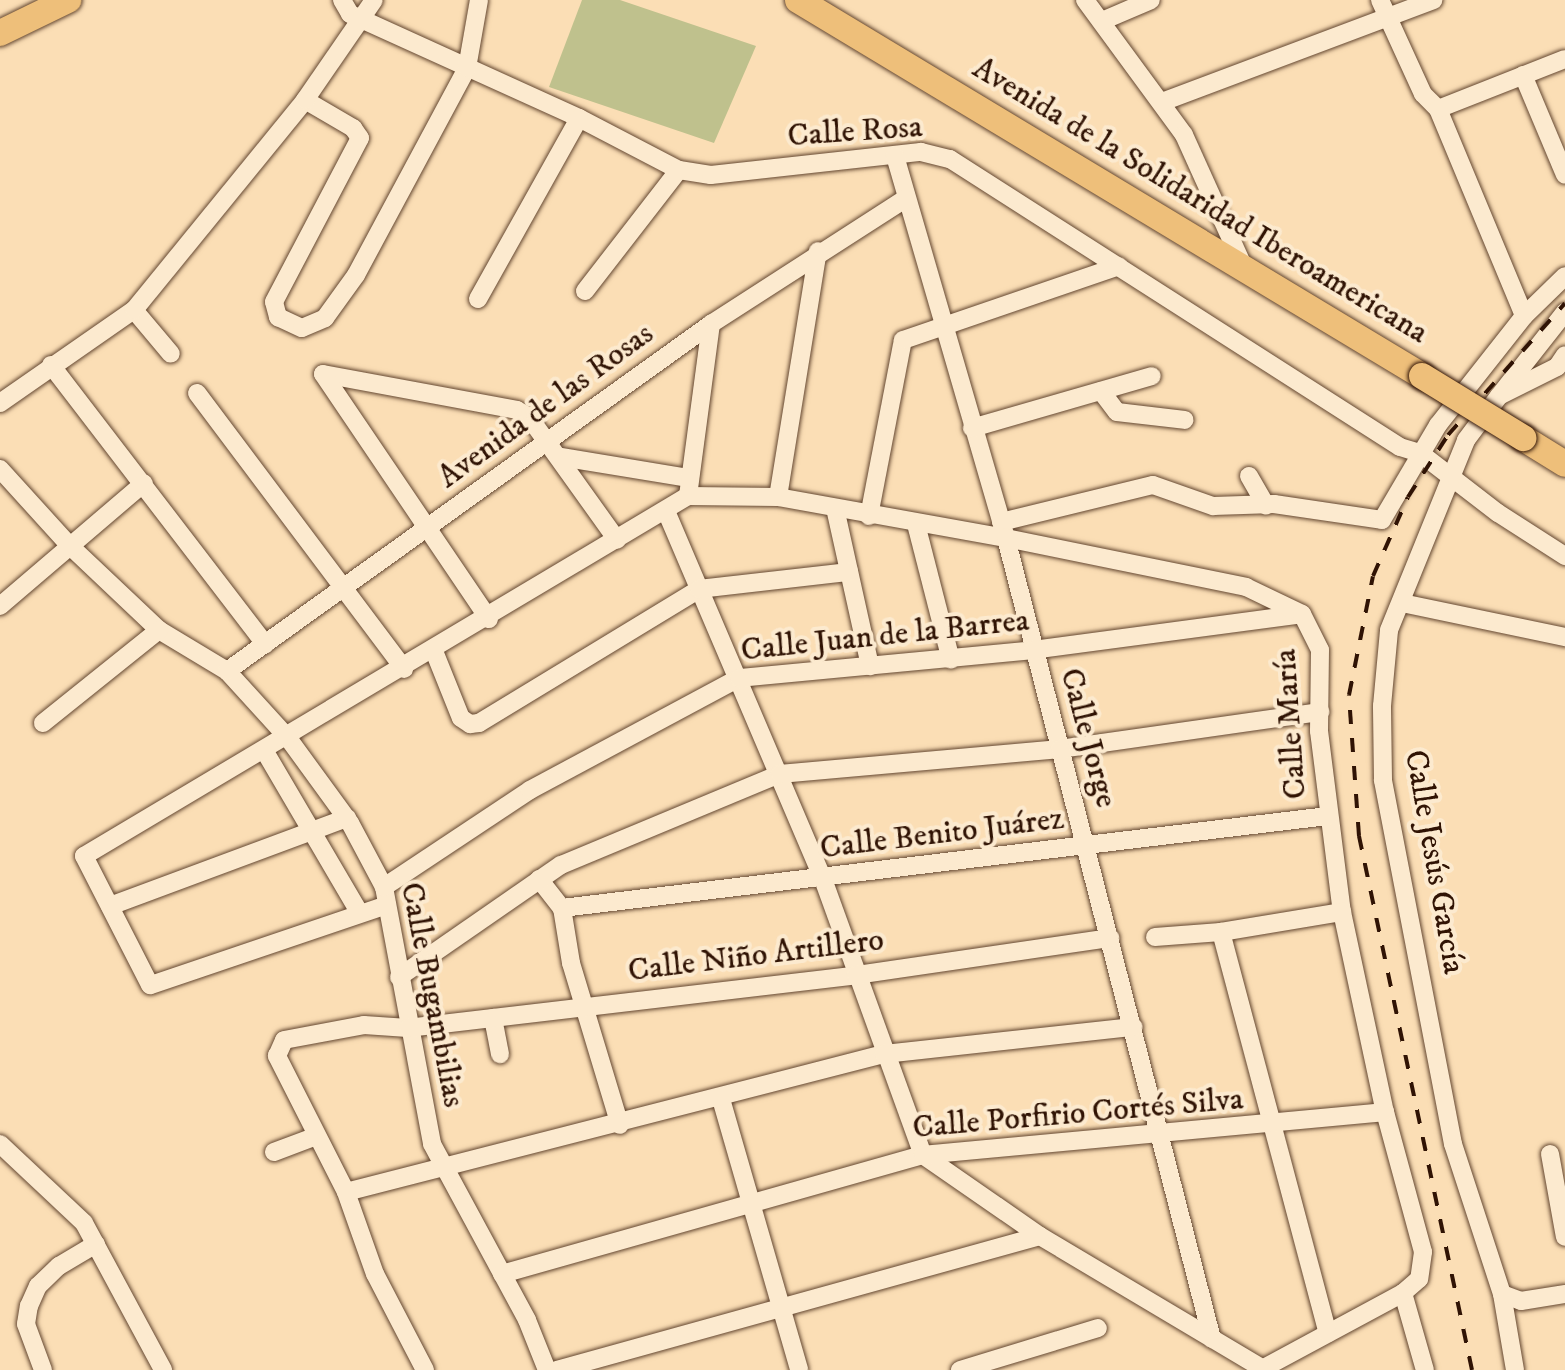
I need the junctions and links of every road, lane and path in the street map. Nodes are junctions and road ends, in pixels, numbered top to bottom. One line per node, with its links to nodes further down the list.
1 (68, 0): 13 (highway)
2 (342, 0): 11 (street)
3 (374, 0): 11 (street)
4 (479, 0): 15 (street)
5 (798, 0): 27 (highway, Avenida de la Solidaridad Iberoamericana)
6 (1085, 0): 12 (street)
7 (1151, 0): 12 (street)
8 (1380, 0): 10 (street)
9 (1434, 0): 10 (street)
10 (1388, 18): 18 (street); 19 (street)
11 (360, 19): 15 (street, Calle Rosa); 17 (street)
12 (1102, 21): 18 (street)
13 (0, 33)
14 (1565, 59): 16 (street)
15 (467, 68): 17 (street); 20 (street, Calle Rosa)
16 (1523, 75): 19 (street); 23 (street)
17 (305, 100): 31 (street)
18 (1162, 102): 27 (street)
19 (1438, 109): 33 (street)
20 (579, 118): 22 (street, Calle Rosa); 30 (street)
21 (895, 156): 22 (street, Calle Rosa); 24 (street, Calle Jorge); 26 (street, Calle Rosa)
22 (679, 170): 29 (street)
23 (1565, 175)
24 (905, 199): 25 (street, Avenida de las Rosas); 35 (street, Calle Jorge)
25 (818, 251): 34 (street, Avenida de las Rosas); 54 (street)
26 (1119, 266): 35 (street); 47 (street, Calle Rosa)
27 (1245, 270): 48 (highway, Avenida de la Solidaridad Iberoamericana, bridge)
28 (1565, 276): 33 (street)
29 (585, 291)
30 (478, 299)
31 (134, 310): 36 (street); 37 (street)
32 (1565, 312): 42 (street)
33 (1524, 316): 47 (street)
34 (711, 324): 46 (street, Avenida de las Rosas); 53 (street)
35 (942, 328): 45 (street, Calle Jorge); 58 (street)
36 (171, 354)
37 (51, 365): 43 (street); 52 (street)
38 (1562, 366): 42 (street, Calle Jesús García)
39 (1152, 376): 40 (street)
40 (1101, 391): 44 (street); 45 (street)
41 (197, 393): 66 (street)
42 (1499, 396): 50 (street, Calle Jesús García)
43 (0, 403)
44 (1185, 420)
45 (972, 428): 61 (street, Calle Jorge)
46 (555, 449): 53 (street, Calle María); 60 (street, Avenida de las Rosas); 60 (street); 62 (street)
47 (1420, 453): 50 (street, Calle Rosa); 55 (street)
48 (1565, 464)
49 (0, 469): 63 (street, Calle Bugambilias)
50 (1449, 474): 64 (street, Calle Rosa); 68 (street, Calle Jesús García)
51 (1249, 476): 55 (street)
52 (144, 483): 63 (street); 74 (street)
53 (688, 487): 54 (street, Calle María); 57 (street)
54 (778, 497): 56 (street, Calle María)
55 (1266, 505): 61 (street)
56 (835, 508): 58 (street, Calle María); 65 (street)
57 (666, 511): 62 (street); 67 (street)
58 (869, 516): 59 (street, Calle María)
59 (916, 524): 61 (street, Calle María); 77 (street)
60 (427, 528): 66 (street, Avenida de las Rosas); 71 (street)
61 (1003, 530): 70 (street, Calle María); 75 (street, Calle Jorge)
62 (617, 540): 71 (street)
63 (68, 544): 69 (street); 72 (street, Calle Bugambilias)
64 (1565, 556)
65 (849, 572): 67 (street); 78 (street)
66 (344, 588): 74 (street, Avenida de las Rosas); 79 (street)
67 (699, 589): 76 (street); 81 (street)
68 (1402, 603): 73 (street); 128 (street, Calle Jesús García)
69 (0, 606)
70 (1302, 614): 75 (street, Calle Juan de la Barrea); 82 (street, Calle María)
71 (489, 619): 76 (street)
72 (159, 630): 80 (street, Calle Bugambilias); 83 (street)
73 (1565, 637)
74 (265, 644): 80 (street, Avenida de las Rosas)
75 (1033, 650): 77 (street, Calle Juan de la Barrea); 85 (street, Calle Jorge)
76 (434, 651): 79 (street)
77 (951, 660): 78 (street, Calle Juan de la Barrea)
78 (870, 666): 81 (street, Calle Juan de la Barrea)
79 (404, 669): 84 (street)
80 (227, 671): 84 (street, Calle Bugambilias)
81 (739, 678): 87 (street); 94 (street, Calle Juan de la Barrea)
82 (1320, 712): 85 (street); 88 (street, Calle María)
83 (43, 723)
84 (288, 738): 86 (street); 89 (street, Calle Bugambilias)
85 (1060, 749): 87 (street); 91 (street, Calle Jorge)
86 (264, 750): 90 (street); 95 (street)
87 (780, 774): 92 (street); 93 (street)
88 (1328, 816): 91 (street, Calle Benito Juárez); 98 (street, Calle María)
89 (347, 818): 90 (street); 94 (street, Calle Bugambilias)
90 (312, 832): 95 (street); 97 (street)
91 (1086, 846): 93 (street, Calle Benito Juárez); 101 (street, Calle Jorge)
92 (539, 879): 96 (street); 103 (street)
93 (823, 879): 96 (street, Calle Benito Juárez); 102 (street)
94 (386, 896): 97 (street, Calle Juan de la Barrea); 103 (street, Calle Bugambilias)
95 (110, 906): 97 (street, Calle Juan de la Barrea)
96 (562, 908): 104 (street)
97 (359, 912)
98 (1342, 912): 99 (street); 111 (street, Calle María)
99 (1221, 932): 100 (street); 113 (street)
100 (1155, 937)
101 (1110, 938): 102 (street, Calle Niño Artillero); 106 (street, Calle Jorge)
102 (856, 975): 104 (street, Calle Niño Artillero); 109 (street)
103 (399, 977): 107 (street, Calle Bugambilias)
104 (583, 1008): 105 (street, Calle Niño Artillero); 112 (street)
105 (493, 1018): 107 (street, Calle Niño Artillero); 108 (street)
106 (1134, 1027): 109 (street); 114 (street, Calle Jorge)
107 (408, 1028): 115 (street, Calle Niño Artillero); 120 (street, Calle Bugambilias)
108 (500, 1054)
109 (884, 1054): 110 (street); 119 (street)
110 (721, 1099): 112 (street); 122 (street)
111 (1385, 1112): 113 (street, Calle Porfirio Cortés Silva); 127 (street, Calle María)
112 (620, 1125): 120 (street)
113 (1274, 1126): 114 (street, Calle Porfirio Cortés Silva); 132 (street)
114 (1160, 1135): 119 (street, Calle Porfirio Cortés Silva); 133 (street, Calle Jorge)
115 (314, 1137): 117 (street); 121 (street)
116 (0, 1144): 125 (street)
117 (274, 1152)
118 (1550, 1154): 124 (street)
119 (923, 1155): 122 (street, Calle Porfirio Cortés Silva); 123 (street)
120 (443, 1169): 121 (street); 126 (street, Calle Bugambilias)
121 (346, 1192): 137 (street)
122 (754, 1203): 126 (street, Calle Porfirio Cortés Silva); 130 (street)
123 (1040, 1236): 130 (street); 133 (street)
124 (1565, 1237)
125 (96, 1244): 135 (street); 136 (street)
126 (502, 1274): 138 (street, Calle Bugambilias)
127 (1408, 1288): 132 (street); 142 (street)
128 (1502, 1294): 129 (street); 143 (street, Calle Jesús García)
129 (1565, 1294)
130 (782, 1308): 139 (street); 140 (street)
131 (1098, 1328): 141 (street)
132 (1328, 1333): 134 (street)
133 (1212, 1339): 134 (street)
134 (1261, 1369)
135 (43, 1370)
136 (163, 1370)
137 (425, 1370)
138 (547, 1370)
139 (557, 1370)
140 (799, 1370)
141 (960, 1370)
142 (1425, 1370)
143 (1515, 1370)

